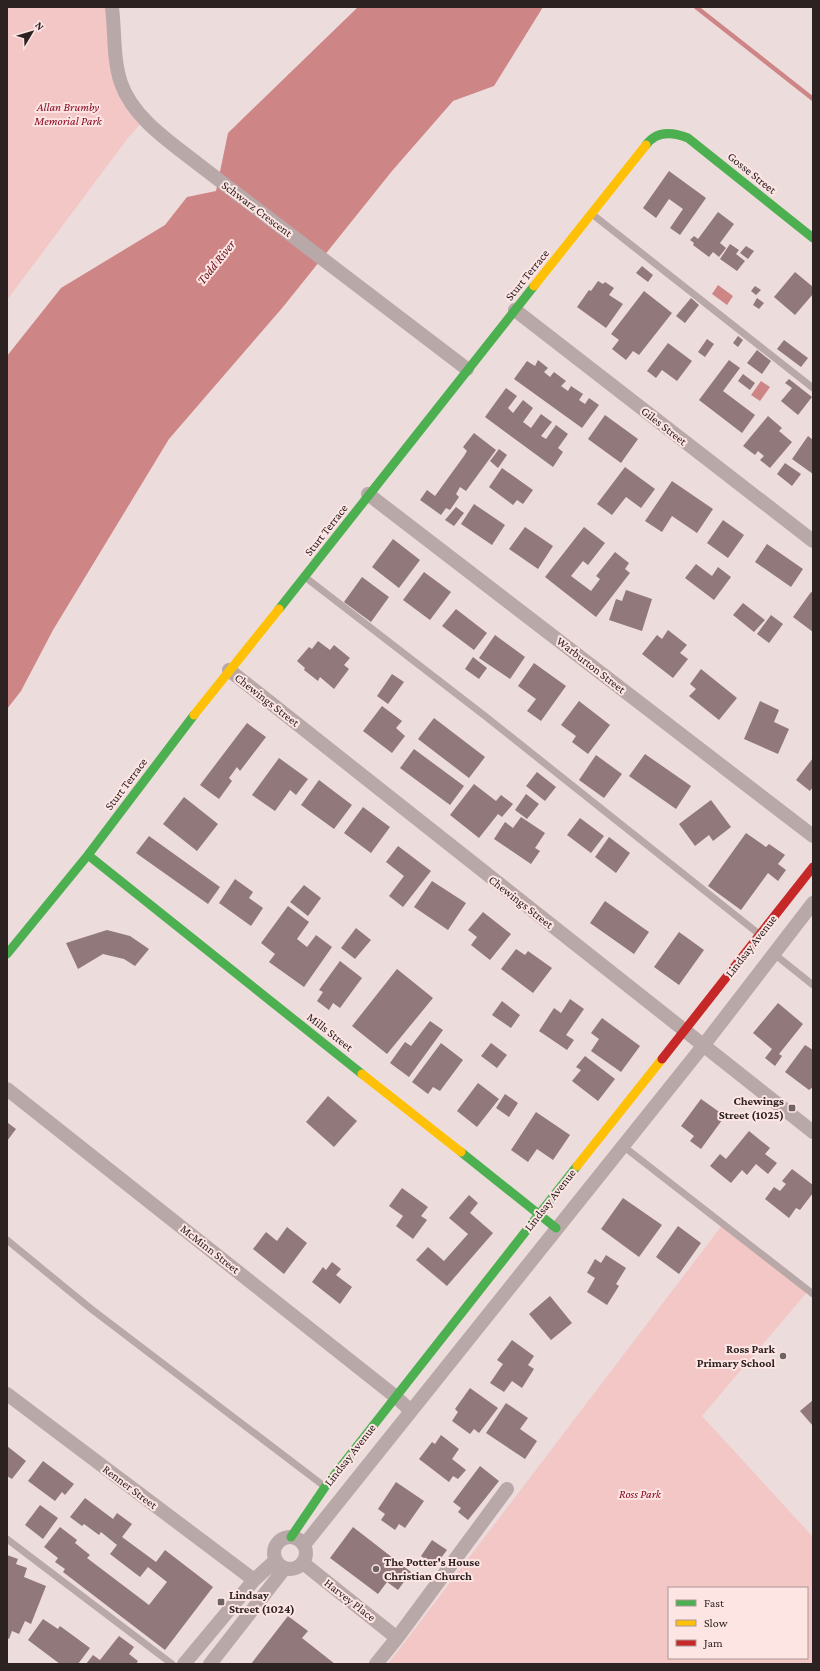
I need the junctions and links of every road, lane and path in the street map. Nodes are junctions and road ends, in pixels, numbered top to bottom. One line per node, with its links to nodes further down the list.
1 (112, 7): 6 (street, Schwarz Crescent)
2 (672, 132): 3 (street, Sturt Terrace); 4 (street, Gosse Street)
3 (592, 213): 5 (street, Sturt Terrace); 7 (lane)
4 (813, 238)
5 (515, 310): 6 (street, Sturt Terrace); 9 (street, Giles Street)
6 (468, 369): 8 (street, Sturt Terrace)
7 (813, 388)
8 (368, 494): 10 (street, Sturt Terrace); 12 (street, Warburton Street)
9 (813, 541)
10 (305, 576): 11 (street, Sturt Terrace); 16 (lane)
11 (230, 670): 13 (street, Sturt Terrace); 20 (street, Chewings Street)
12 (813, 836)
13 (88, 854): 18 (street, Sturt Terrace); 25 (street, Mills Street)
14 (813, 867): 16 (street, Lindsay Avenue)
15 (813, 903): 17 (street, Lindsay Avenue)
16 (760, 935): 20 (street, Lindsay Avenue)
17 (773, 953): 19 (lane); 21 (street, Lindsay Avenue)
18 (7, 954)
19 (813, 984)
20 (685, 1032): 21 (street, Chewings Street); 25 (street, Lindsay Avenue)
21 (702, 1046): 23 (street, Chewings Street); 24 (street, Lindsay Avenue)
22 (7, 1088): 30 (street, McMinn Street)
23 (813, 1132)
24 (623, 1146): 26 (street, Lindsay Avenue); 28 (lane)
25 (540, 1214): 26 (street, Mills Street); 30 (street, Lindsay Avenue)
26 (556, 1228): 31 (street, Lindsay Avenue)
27 (7, 1240): 32 (lane)
28 (813, 1294)
29 (7, 1394): 39 (street, Renner Street)
30 (396, 1397): 31 (street, McMinn Street); 32 (street, Lindsay Avenue)
31 (411, 1411): 36 (street, Lindsay Avenue)
32 (325, 1487): 34 (street, Lindsay Avenue)
33 (508, 1489): 40 (street)
34 (291, 1537): 36 (street); 38 (street)
35 (7, 1539): 41 (lane)
36 (304, 1546): 37 (street)
37 (303, 1563): 38 (street); 40 (street, Harvey Place)
38 (280, 1564): 39 (street); 43 (street)
39 (254, 1580): 42 (street)
40 (397, 1638): 44 (street)
41 (172, 1664)
42 (184, 1664)
43 (210, 1664)
44 (376, 1664)

